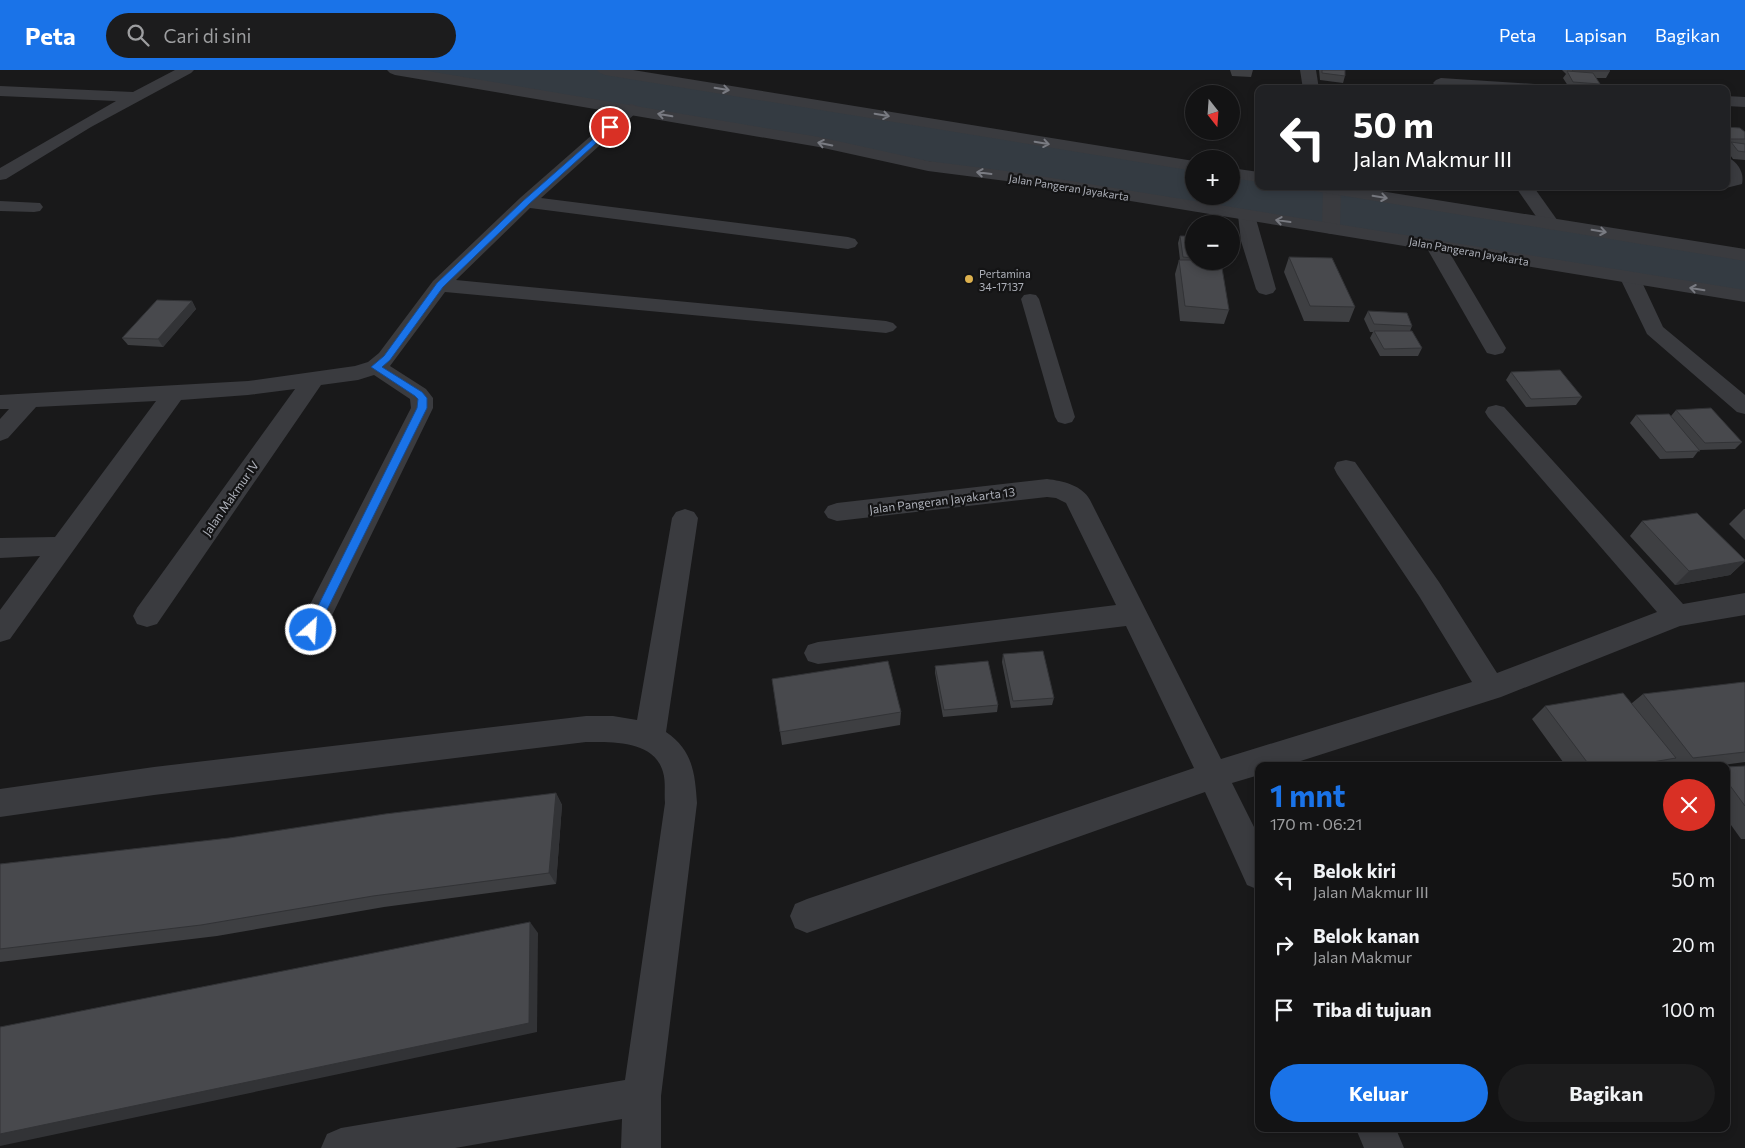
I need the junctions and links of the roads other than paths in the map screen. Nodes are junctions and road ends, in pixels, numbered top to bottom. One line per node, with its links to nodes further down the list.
1 (186, 70): 10 (street)
2 (395, 70): 13 (street, Jalan Pangeran Jayakarta)
3 (605, 70): 5 (street)
4 (1308, 70): 7 (street)
5 (639, 72): 14 (street, one-way to 14)
6 (1439, 82): 8 (street)
7 (1311, 85)
8 (1480, 85)
9 (0, 91): 10 (street)
10 (137, 97): 17 (street)
11 (1730, 100): 12 (street)
12 (1745, 102)
13 (630, 109): 22 (street); 25 (street, Jalan Pangeran Jayakarta, one-way to 13)
14 (1185, 164)
15 (1730, 167): 19 (street)
16 (1240, 174): 18 (street)
17 (0, 175)
18 (1255, 176)
19 (1730, 182)
20 (1328, 190): 26 (street, one-way to 26); 27 (street)
21 (1527, 190): 26 (street)
22 (526, 202): 28 (street); 32 (street)
23 (0, 206): 24 (street)
24 (34, 207)
25 (1247, 216): 27 (street, Jalan Pangeran Jayakarta, one-way to 25); 33 (street)
26 (1551, 224): 30 (street, one-way to 30)
27 (1331, 225): 29 (street, Jalan Pangeran Jayakarta)
28 (848, 243)
29 (1435, 245): 31 (street, Jalan Pangeran Jayakarta); 37 (street)
30 (1745, 255)
31 (1630, 278): 34 (street, Jalan Pangeran Jayakarta, one-way to 31); 43 (street)
32 (440, 285): 36 (street); 38 (street)
33 (1266, 289)
34 (1745, 296)
35 (1030, 299): 45 (lane)
36 (886, 327)
37 (1495, 348)
38 (376, 367): 39 (street); 56 (street)
39 (313, 380): 40 (street); 54 (street, Jalan Makmur IV)
40 (174, 393): 41 (street); 50 (street)
41 (30, 400): 42 (street); 46 (street)
42 (0, 402)
43 (1745, 407)
44 (1496, 412): 55 (street)
45 (1065, 417)
46 (0, 433)
47 (1346, 468): 59 (street)
48 (837, 512): 53 (street, Jalan Pangeran Jayakarta 13)
49 (685, 518): 60 (street)
50 (64, 546): 51 (street); 57 (street)
51 (0, 548)
52 (1745, 604): 55 (street)
53 (1135, 614): 58 (street); 63 (street, Jalan Pangeran Jayakarta 13)
54 (148, 616)
55 (1677, 616): 59 (street)
56 (311, 630)
57 (0, 631)
58 (818, 653)
59 (1491, 688): 61 (street)
60 (650, 736): 64 (street); 67 (street)
61 (1255, 762)
62 (1255, 762): 63 (street)
63 (1214, 775): 65 (street, Jalan Pangeran Jayakarta 13); 66 (street)
64 (0, 802)
65 (1255, 865)
66 (807, 916)
67 (642, 1096): 69 (street); 70 (street)
68 (1377, 1132): 71 (street)
69 (341, 1148)
70 (641, 1148)
71 (1384, 1148)

